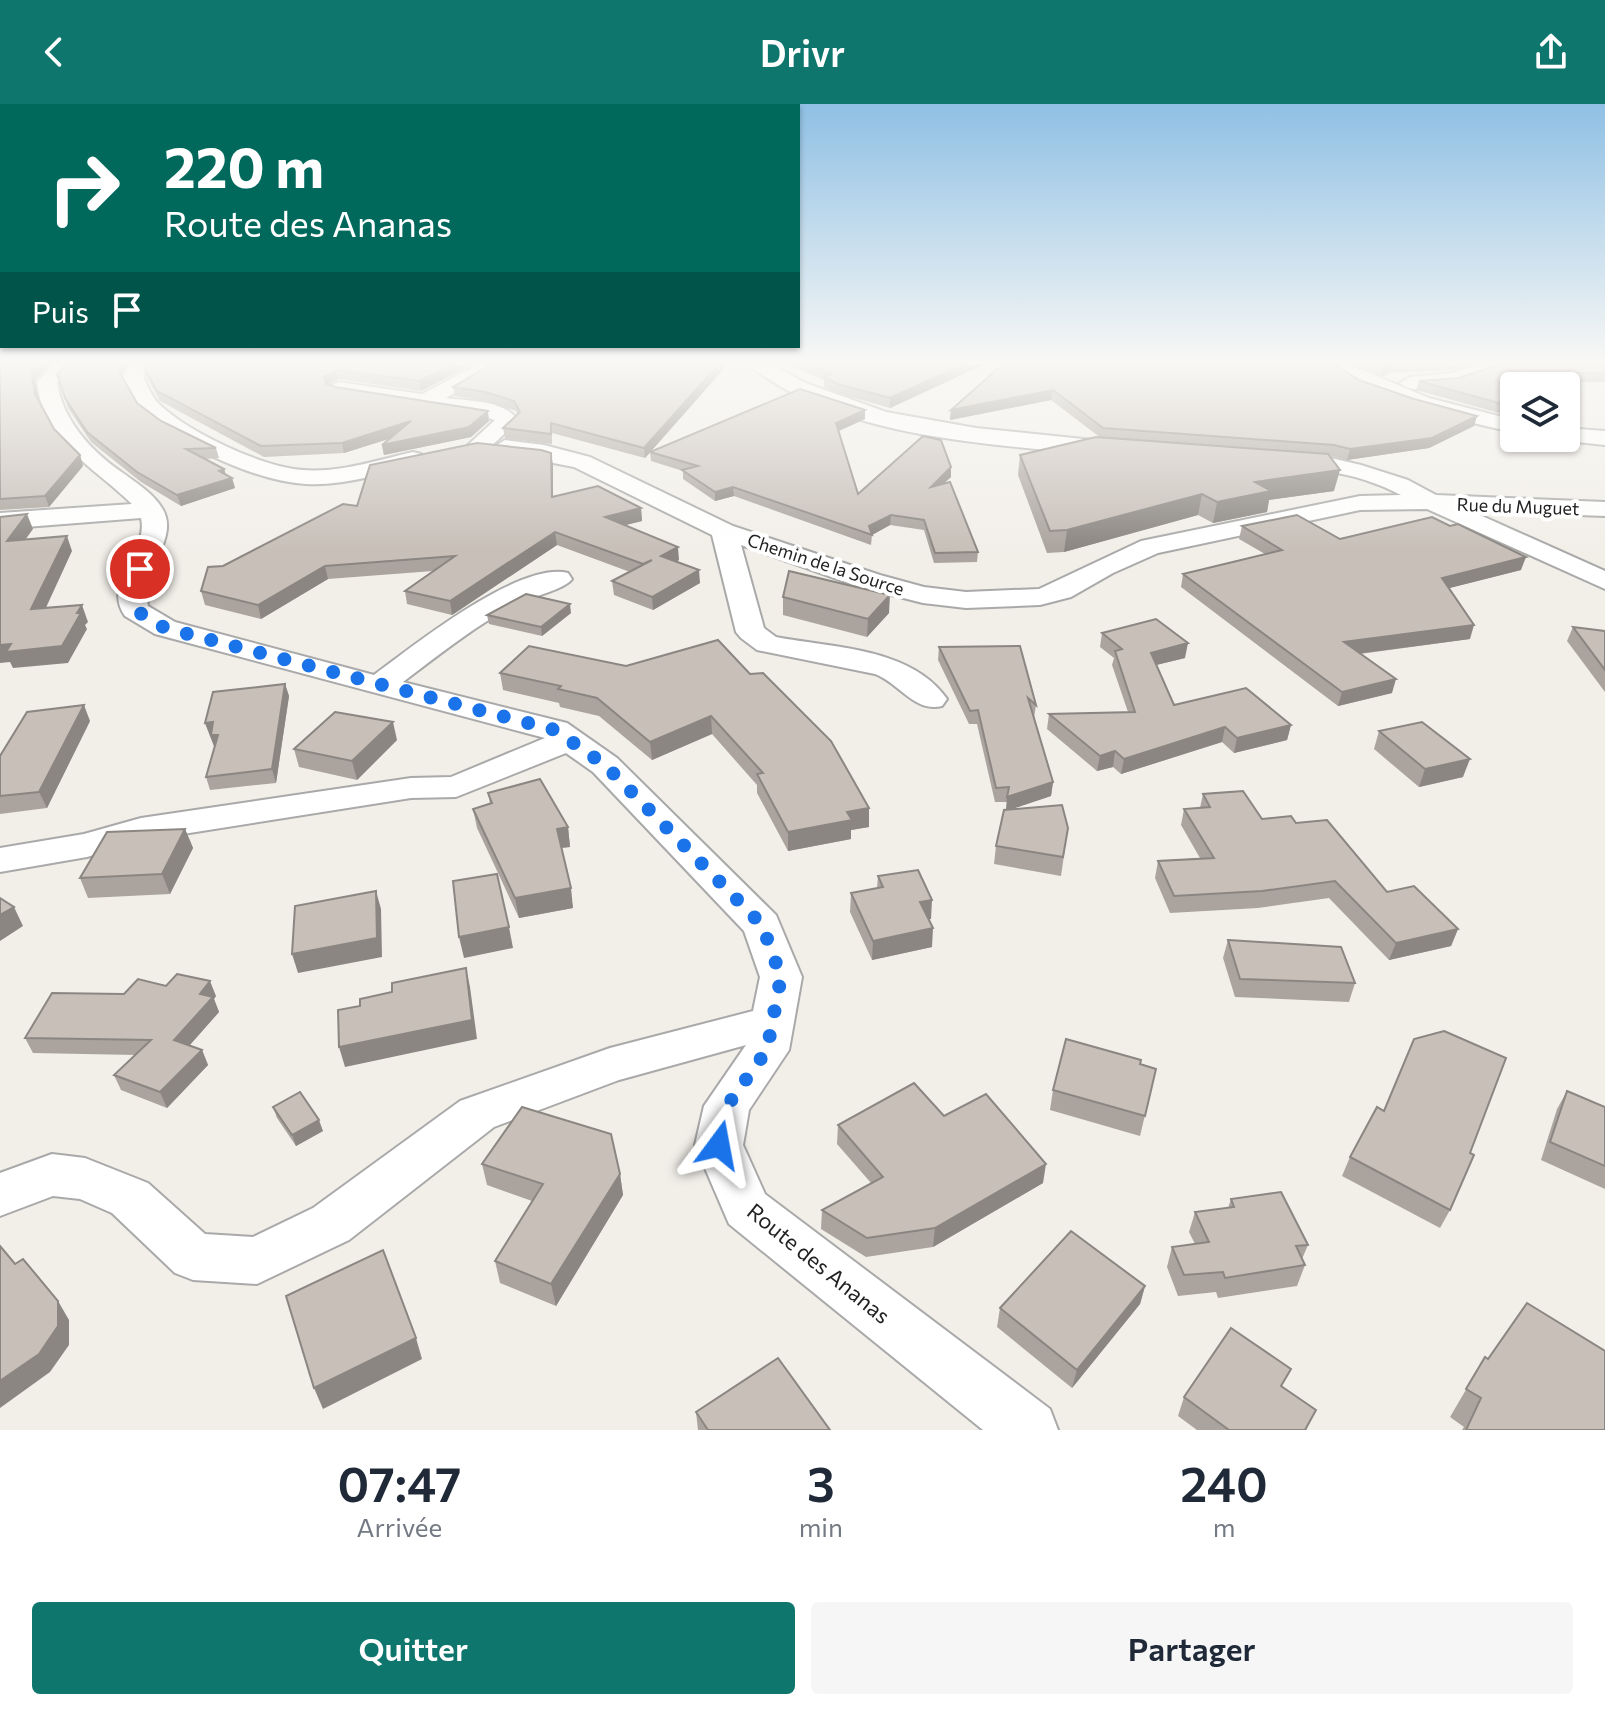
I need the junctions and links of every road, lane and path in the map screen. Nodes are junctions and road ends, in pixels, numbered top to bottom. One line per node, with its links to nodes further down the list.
1 (67, 426): 10 (street)
2 (179, 426): 5 (street, Chemin de la Source)
3 (501, 426): 5 (street)
4 (923, 426): 6 (street)
5 (479, 445): 12 (street, Chemin de la Source)
6 (1134, 451)
7 (1271, 461): 8 (street)
8 (1431, 502): 9 (street, Rue du Muguet); 12 (street, Chemin de la Source); 14 (street, Chemin de la Source)
9 (1605, 509)
10 (151, 510): 11 (street); 15 (street, Route des Ananas)
11 (0, 521)
12 (724, 531): 16 (street)
13 (558, 579): 15 (street)
14 (1605, 581)
15 (378, 686): 17 (street, Route des Ananas)
16 (931, 699)
17 (569, 740): 18 (street); 19 (street, Route des Ananas)
18 (0, 860)
19 (772, 1022): 20 (street); 21 (street, Route des Ananas)
20 (0, 1195)
21 (1029, 1430)

